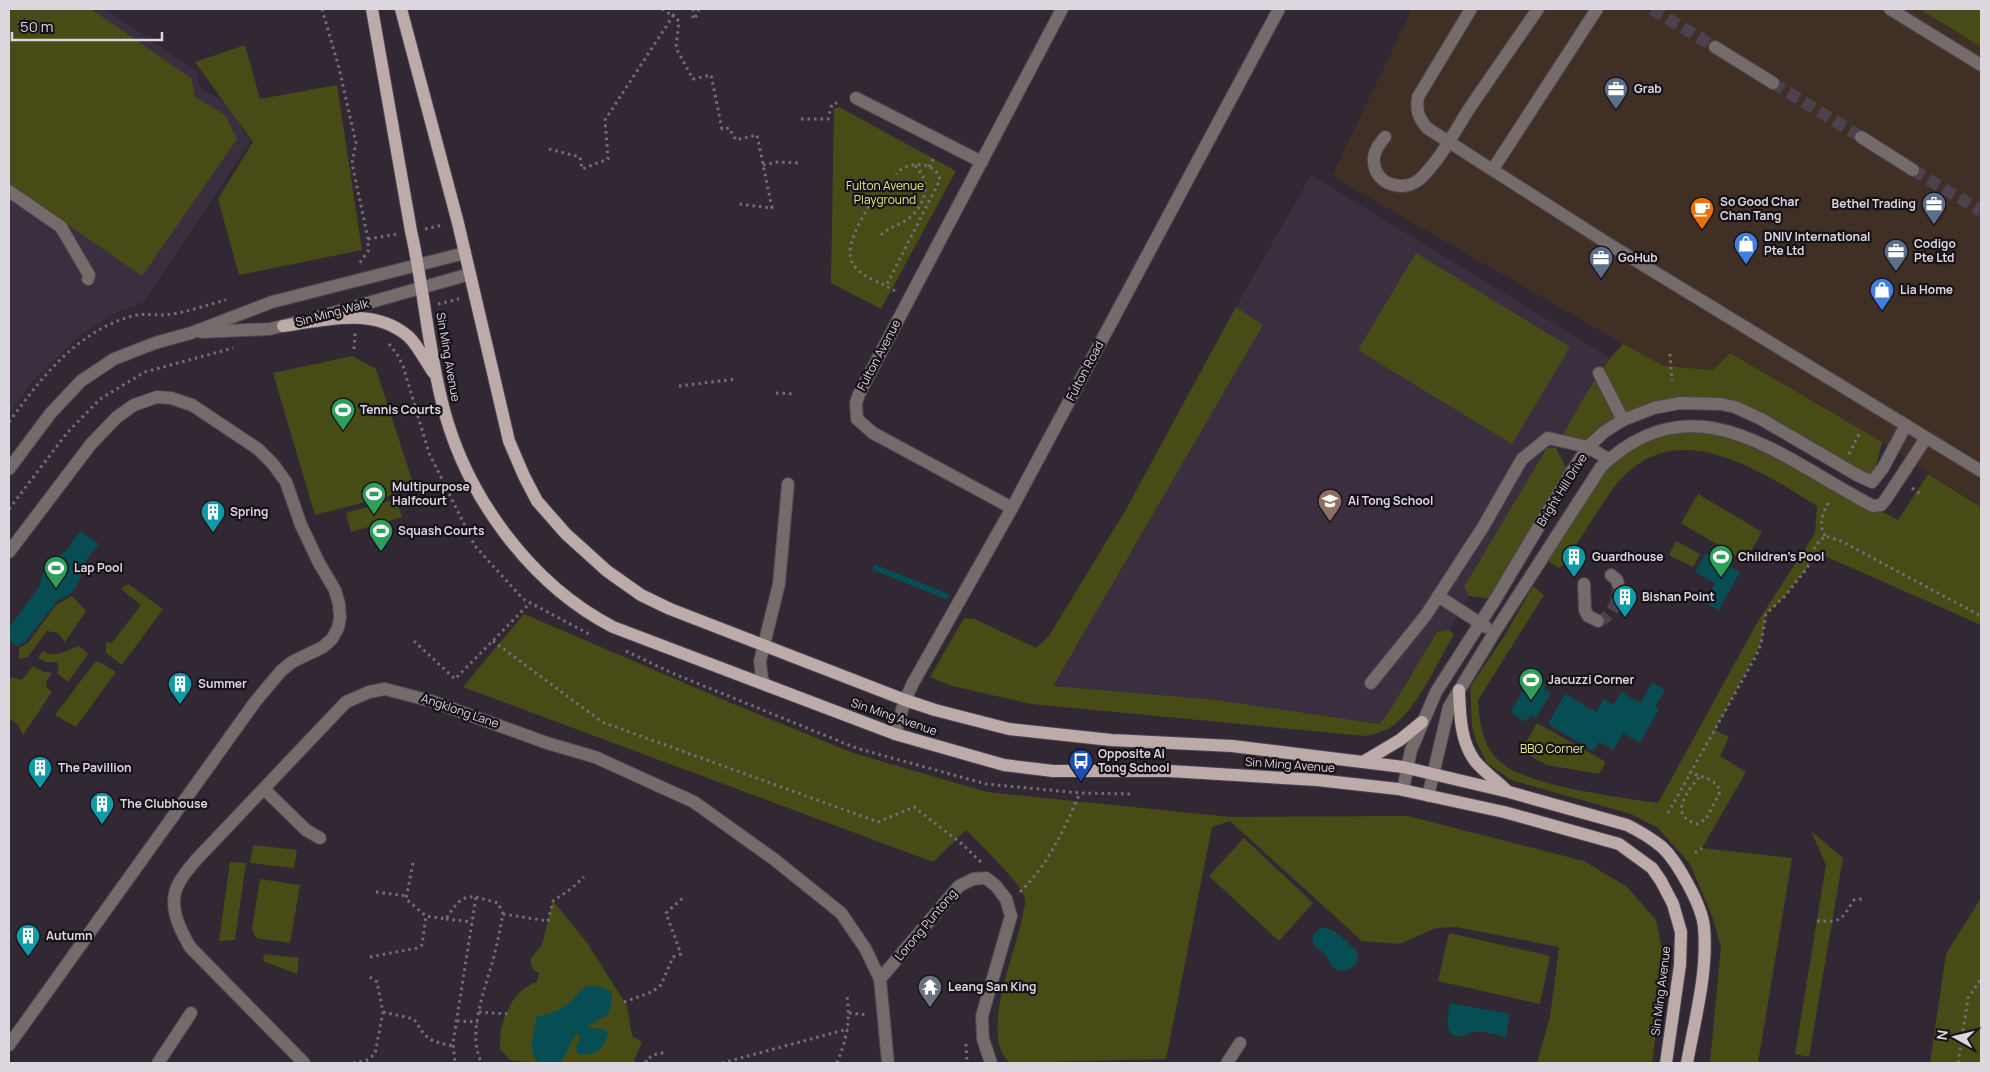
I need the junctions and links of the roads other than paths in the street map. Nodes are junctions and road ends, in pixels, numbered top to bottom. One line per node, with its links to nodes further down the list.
1 (372, 9): 21 (main road, Sin Ming Avenue)
2 (401, 9): 20 (main road, Sin Ming Avenue)
3 (1062, 9): 16 (street, Fulton Avenue)
4 (1279, 9): 39 (street, Fulton Road)
5 (1471, 9): 15 (street)
6 (1538, 9): 15 (street)
7 (1597, 9): 17 (street)
8 (1890, 9): 10 (street)
9 (1715, 47): 11 (street)
10 (1981, 65)
11 (1773, 83)
12 (856, 98): 16 (street)
13 (1385, 137): 15 (street)
14 (1861, 137): 18 (street)
15 (1449, 140): 17 (street)
16 (982, 162): 39 (street, Fulton Avenue)
17 (1493, 169): 31 (street)
18 (1914, 170)
19 (9, 191): 23 (street)
20 (465, 253): 21 (street, Sin Ming Walk); 22 (main road, Sin Ming Avenue)
21 (419, 266): 24 (main road, Sin Ming Avenue); 26 (street, Sin Ming Walk)
22 (470, 274): 24 (street, Sin Ming Walk); 48 (main road, Sin Ming Avenue)
23 (88, 279)
24 (423, 288): 25 (street, Sin Ming Walk); 28 (main road, Sin Ming Avenue)
25 (283, 326): 26 (street, Sin Ming Walk); 28 (main road)
26 (190, 333): 36 (street, Sin Ming Walk)
27 (1599, 373): 30 (street)
28 (436, 376): 50 (main road, Sin Ming Avenue)
29 (1735, 407): 30 (street, Bright Hill Drive); 31 (street, Bright Hill Drive); 32 (street)
30 (1623, 420): 34 (street, Bright Hill Drive)
31 (1906, 425): 33 (street)
32 (1717, 428): 33 (street, Bright Hill Drive); 35 (street, Bright Hill Drive)
33 (1926, 438): 37 (street)
34 (1588, 447): 35 (street); 40 (street, Bright Hill Drive); 44 (street)
35 (1608, 459): 42 (street, Bright Hill Drive)
36 (9, 469)
37 (1981, 471)
38 (788, 484): 48 (street)
39 (1012, 508): 54 (street, Fulton Road)
40 (1527, 548): 42 (street); 46 (street, Bright Hill Drive)
41 (9, 552): 68 (street)
42 (1544, 558): 47 (street, Bright Hill Drive)
43 (1584, 584): 45 (street)
44 (1438, 596): 46 (street); 51 (street)
45 (1598, 621)
46 (1480, 623): 47 (street); 55 (street, Bright Hill Drive)
47 (1494, 633): 53 (street, Bright Hill Drive)
48 (764, 645): 49 (street); 54 (main road, Sin Ming Avenue)
49 (760, 661): 50 (street); 52 (street)
50 (737, 674): 52 (main road, Sin Ming Avenue)
51 (1370, 683)
52 (766, 685): 56 (main road, Sin Ming Avenue)
53 (1459, 690): 59 (street, Bright Hill Drive); 62 (main road)
54 (905, 700): 56 (street, Fulton Road); 57 (main road, Sin Ming Avenue)
55 (1422, 722): 57 (main road); 58 (street, Bright Hill Drive)
56 (895, 734): 61 (main road, Sin Ming Avenue)
57 (1363, 762): 58 (main road, Sin Ming Avenue)
58 (1408, 768): 59 (main road, Sin Ming Avenue); 61 (street, Bright Hill Drive)
59 (1432, 773): 62 (main road, Sin Ming Avenue); 63 (street, Bright Hill Drive)
60 (264, 789): 64 (street); 65 (street, Angklong Lane); 70 (street, Angklong Lane)
61 (1403, 790): 63 (main road, Sin Ming Avenue)
62 (1509, 792): 75 (main road, Sin Ming Avenue)
63 (1428, 796): 74 (main road, Sin Ming Avenue)
64 (320, 838)
65 (880, 979): 71 (street, Angklong Lane); 72 (street, Lorong Puntong)
66 (191, 1013): 69 (street)
67 (1240, 1043): 73 (street)
68 (9, 1045)
69 (158, 1063)
70 (304, 1063)
71 (888, 1063)
72 (991, 1063)
73 (1227, 1063)
74 (1666, 1063)
75 (1687, 1063)

